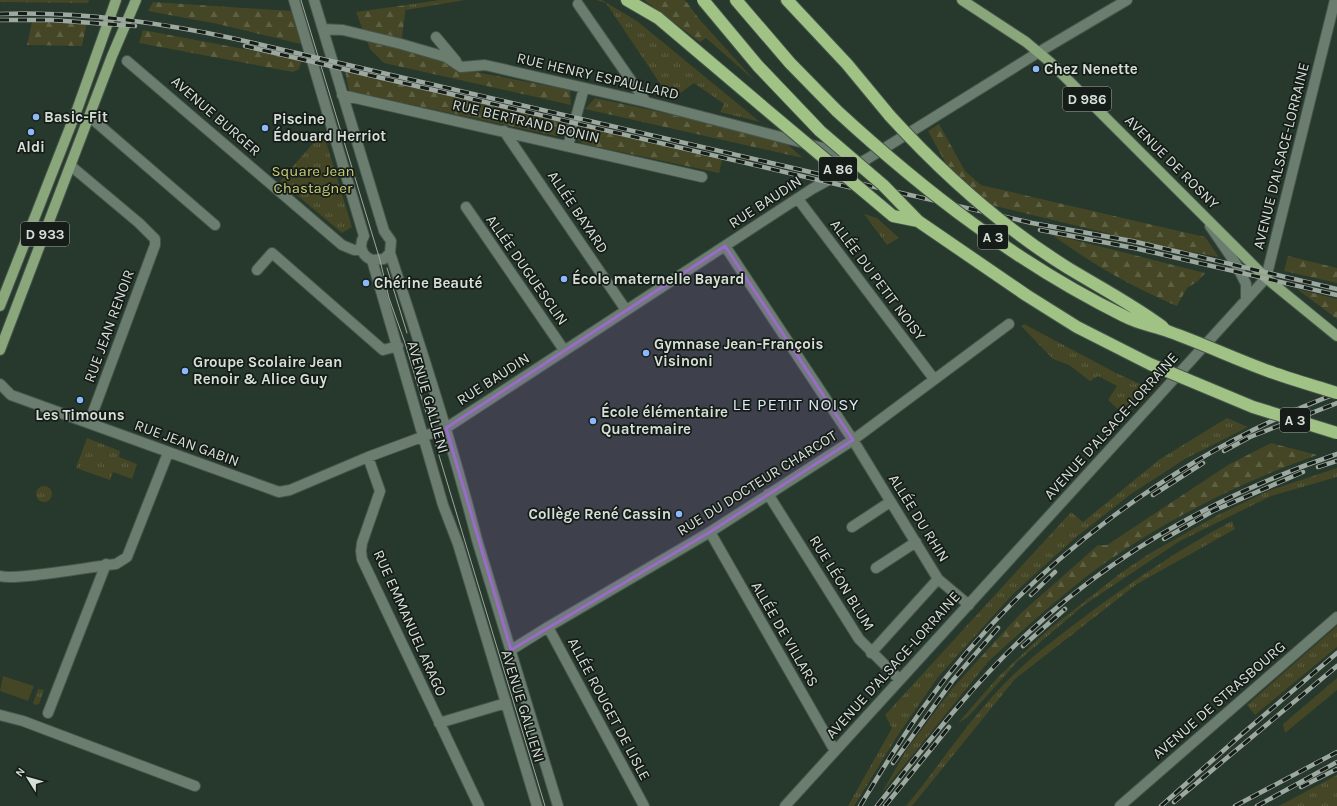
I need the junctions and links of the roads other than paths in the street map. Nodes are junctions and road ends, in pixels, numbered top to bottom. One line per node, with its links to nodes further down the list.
1 (116, 0): 41 (main road, D 933)
2 (294, 0): 33 (street)
3 (314, 0): 13 (street, AVENUE GALLIENI)
4 (627, 0): 30 (highway, A 86, bridge)
5 (703, 0): 30 (highway, A 3, bridge)
6 (736, 0): 44 (highway, A 3, bridge)
7 (787, 0): 44 (highway, bridge)
8 (962, 0): 15 (main road, AVENUE DE ROSNY / D 986)
9 (1127, 0): 15 (street, RUE BAUDIN)
10 (1335, 0): 39 (street, AVENUE D'ALSACE-LORRAINE)
11 (136, 1): 21 (main road, D 933)
12 (578, 4): 20 (street)
13 (323, 29): 17 (street); 19 (street, AVENUE GALLIENI)
14 (436, 37): 17 (street)
15 (1039, 52): 24 (street, RUE BAUDIN); 29 (main road, AVENUE DE ROSNY / D 986)
16 (127, 61): 35 (street, AVENUE BURGER)
17 (461, 67): 18 (street, RUE HENRY ESPAULLARD)
18 (584, 88): 20 (street, RUE HENRY ESPAULLARD); 23 (street)
19 (342, 95): 22 (street, RUE BERTRAND BONIN); 32 (street, AVENUE GALLIENI)
20 (646, 102): 24 (street, RUE HENRY ESPAULLARD)
21 (90, 117): 25 (main road, D 933); 31 (street)
22 (504, 131): 23 (street, RUE BERTRAND BONIN); 42 (street, ALLÉE BAYARD)
23 (568, 146): 26 (street, RUE BERTRAND BONIN)
24 (867, 159): 27 (street, RUE BAUDIN)
25 (71, 166): 47 (main road, D 933); 52 (street, RUE JEAN RENOIR)
26 (702, 177)
27 (798, 199): 34 (street, RUE BAUDIN); 49 (street, ALLÉE DU PETIT NOISY)
28 (466, 207): 48 (street, ALLÉE DUGUESCLIN)
29 (1201, 212): 39 (main road, AVENUE DE ROSNY / D 986); 40 (street)
30 (918, 221): 54 (highway, A 3, bridge)
31 (215, 225)
32 (384, 231): 33 (street); 36 (street, AVENUE GALLIENI)
33 (364, 236): 35 (street)
34 (725, 246): 42 (street, RUE BAUDIN); 56 (street, ALLÉE DU RHIN)
35 (362, 250): 37 (street, AVENUE GALLIENI)
36 (390, 253): 37 (street); 53 (street, AVENUE GALLIENI)
37 (372, 260): 46 (street, AVENUE GALLIENI)
38 (257, 270): 46 (street)
39 (1266, 278): 40 (street, AVENUE D'ALSACE-LORRAINE); 45 (main road, AVENUE DE ROSNY / D 986)
40 (1246, 300): 68 (street, AVENUE D'ALSACE-LORRAINE)
41 (0, 306)
42 (626, 310): 48 (street, RUE BAUDIN)
43 (1009, 324): 49 (street, RUE DU DOCTEUR CHARCOT)
44 (1169, 332): 51 (highway, A 3, bridge)
45 (1337, 336)
46 (398, 346): 55 (street, AVENUE GALLIENI)
47 (0, 350)
48 (564, 350): 53 (street, RUE BAUDIN)
49 (934, 379): 56 (street, RUE DU DOCTEUR CHARCOT)
50 (0, 384): 52 (street, RUE JEAN GABIN)
51 (1337, 393)
52 (89, 423): 57 (street, RUE JEAN GABIN)
53 (446, 428): 55 (street, RUE BAUDIN); 71 (street, AVENUE GALLIENI)
54 (1337, 433)
55 (423, 436): 58 (street); 74 (street, AVENUE GALLIENI)
56 (853, 440): 59 (street, RUE DU DOCTEUR CHARCOT); 60 (street, ALLÉE DU RHIN)
57 (168, 453): 58 (street, RUE JEAN GABIN); 64 (street)
58 (368, 457): 77 (street, RUE EMMANUEL ARAGO)
59 (768, 494): 62 (street, RUE DU DOCTEUR CHARCOT); 72 (street, RUE LÉON BLUM)
60 (890, 502): 61 (street); 63 (street, ALLÉE DU RHIN)
61 (852, 526)
62 (710, 532): 70 (street, RUE DU DOCTEUR CHARCOT); 78 (street, ALLÉE DE VILLARS)
63 (916, 542): 65 (street); 67 (street, ALLÉE DU RHIN)
64 (106, 564): 66 (street); 75 (street)
65 (876, 568)
66 (0, 576)
67 (938, 579): 68 (street, ALLÉE DU RHIN); 72 (street)
68 (969, 604): 73 (street, AVENUE D'ALSACE-LORRAINE)
69 (1337, 617): 85 (street, AVENUE DE STRASBOURG)
70 (548, 626): 71 (street, RUE DU DOCTEUR CHARCOT); 83 (street, ALLÉE ROUGET DE LISLE)
71 (511, 650): 82 (street, AVENUE GALLIENI)
72 (871, 653): 73 (street, RUE LÉON BLUM)
73 (900, 680): 78 (street, AVENUE D'ALSACE-LORRAINE)
74 (506, 703): 77 (street); 81 (street, AVENUE GALLIENI)
75 (48, 713)
76 (0, 715): 79 (street)
77 (439, 723): 80 (street, RUE EMMANUEL ARAGO)
78 (835, 751): 84 (street, AVENUE D'ALSACE-LORRAINE)
79 (195, 786)
80 (479, 806)
81 (537, 806)
82 (558, 806)
83 (644, 806)
84 (785, 806)
85 (1120, 806)

